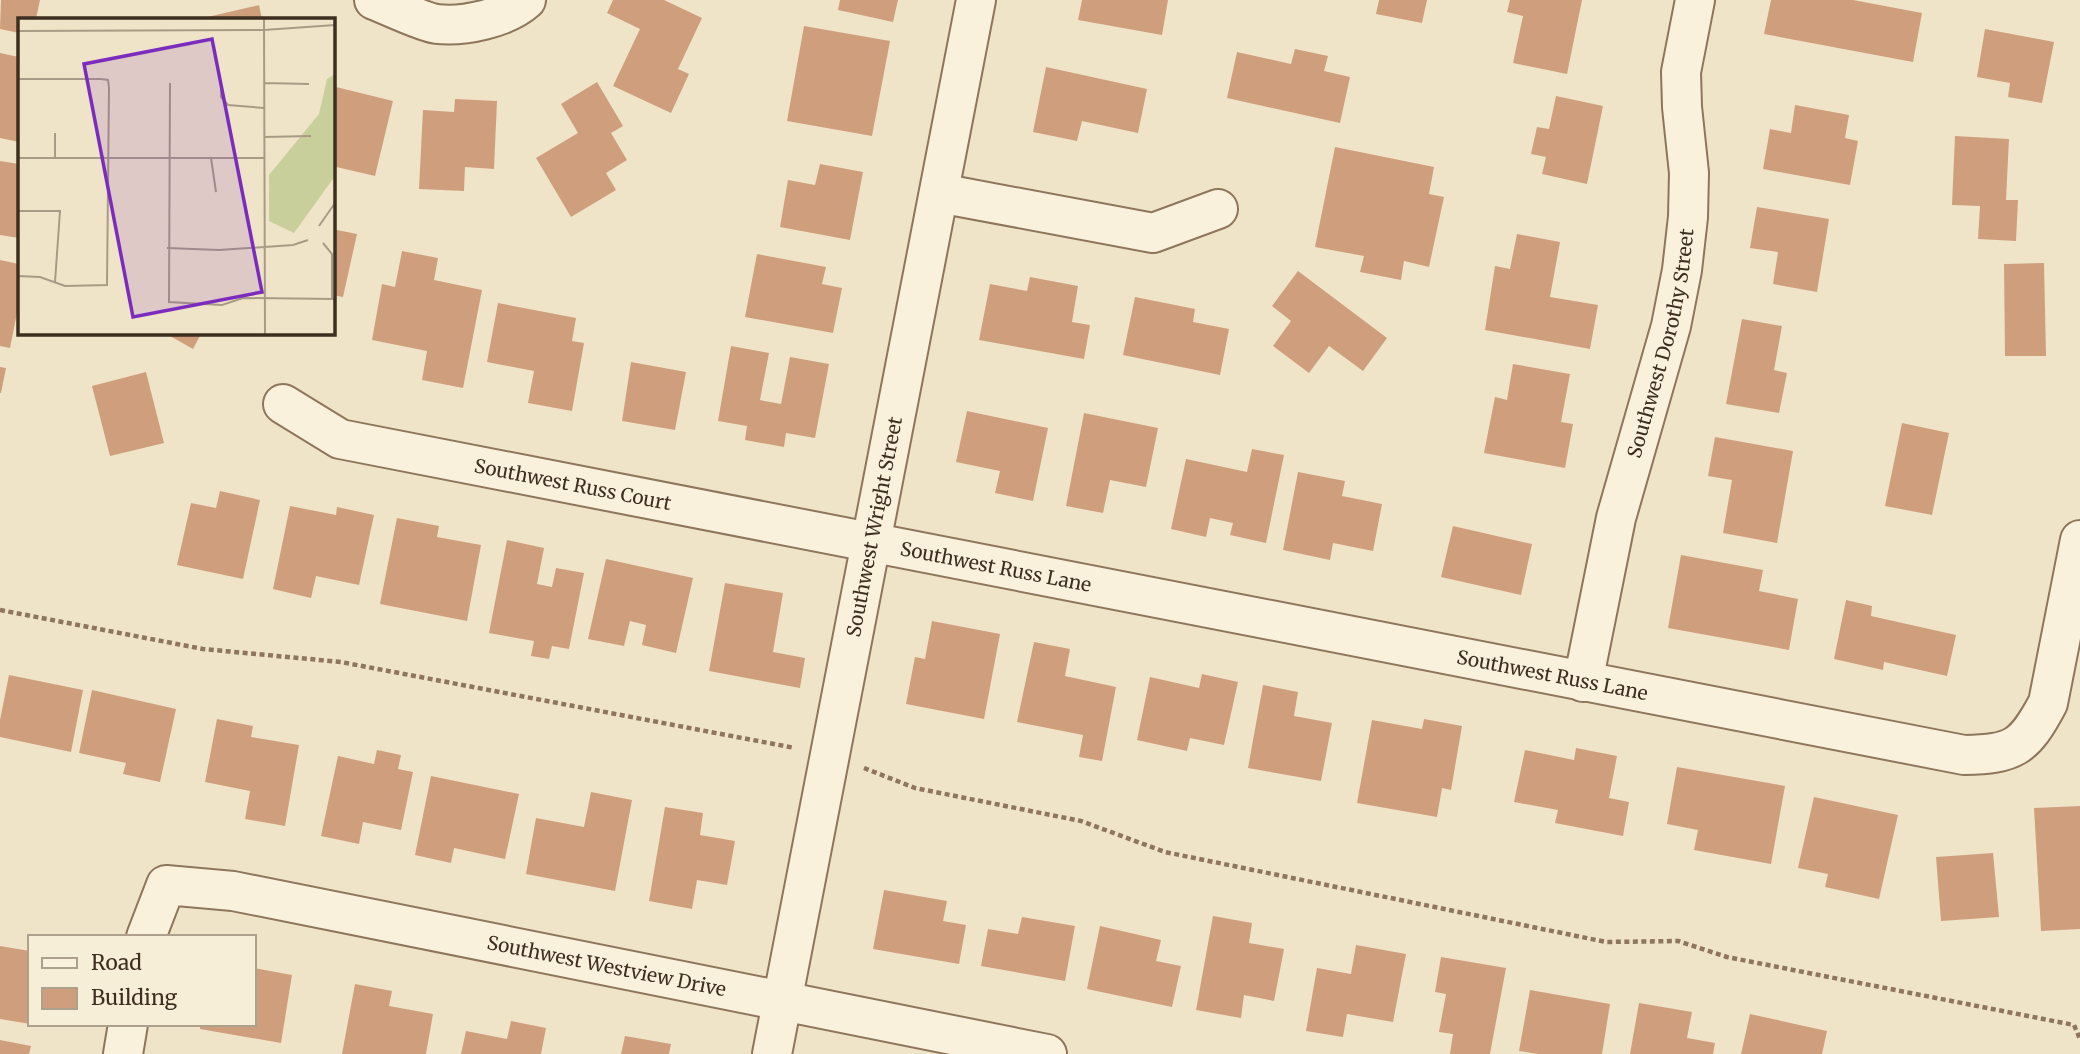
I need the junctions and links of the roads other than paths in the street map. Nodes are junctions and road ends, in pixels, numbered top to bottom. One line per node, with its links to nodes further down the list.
1 (374, 0): 2 (street)
2 (526, 0)
3 (976, 0): 5 (street, Southwest Wright Street)
4 (1695, 0): 10 (street, Southwest Dorothy Street)
5 (939, 193): 6 (street); 9 (street, Southwest Wright Street)
6 (1218, 209)
7 (283, 404): 9 (street, Southwest Russ Court)
8 (2080, 540): 10 (street, Southwest Russ Lane)
9 (871, 542): 10 (street, Southwest Russ Lane); 12 (street, Southwest Wright Street)
10 (1583, 682)
11 (147, 935): 12 (street, Southwest Westview Drive)
12 (782, 1001): 15 (street, Southwest Wright Street); 16 (street, Southwest Westview Drive)
13 (128, 1026): 14 (street)
14 (123, 1054)
15 (772, 1054)
16 (1047, 1054)

